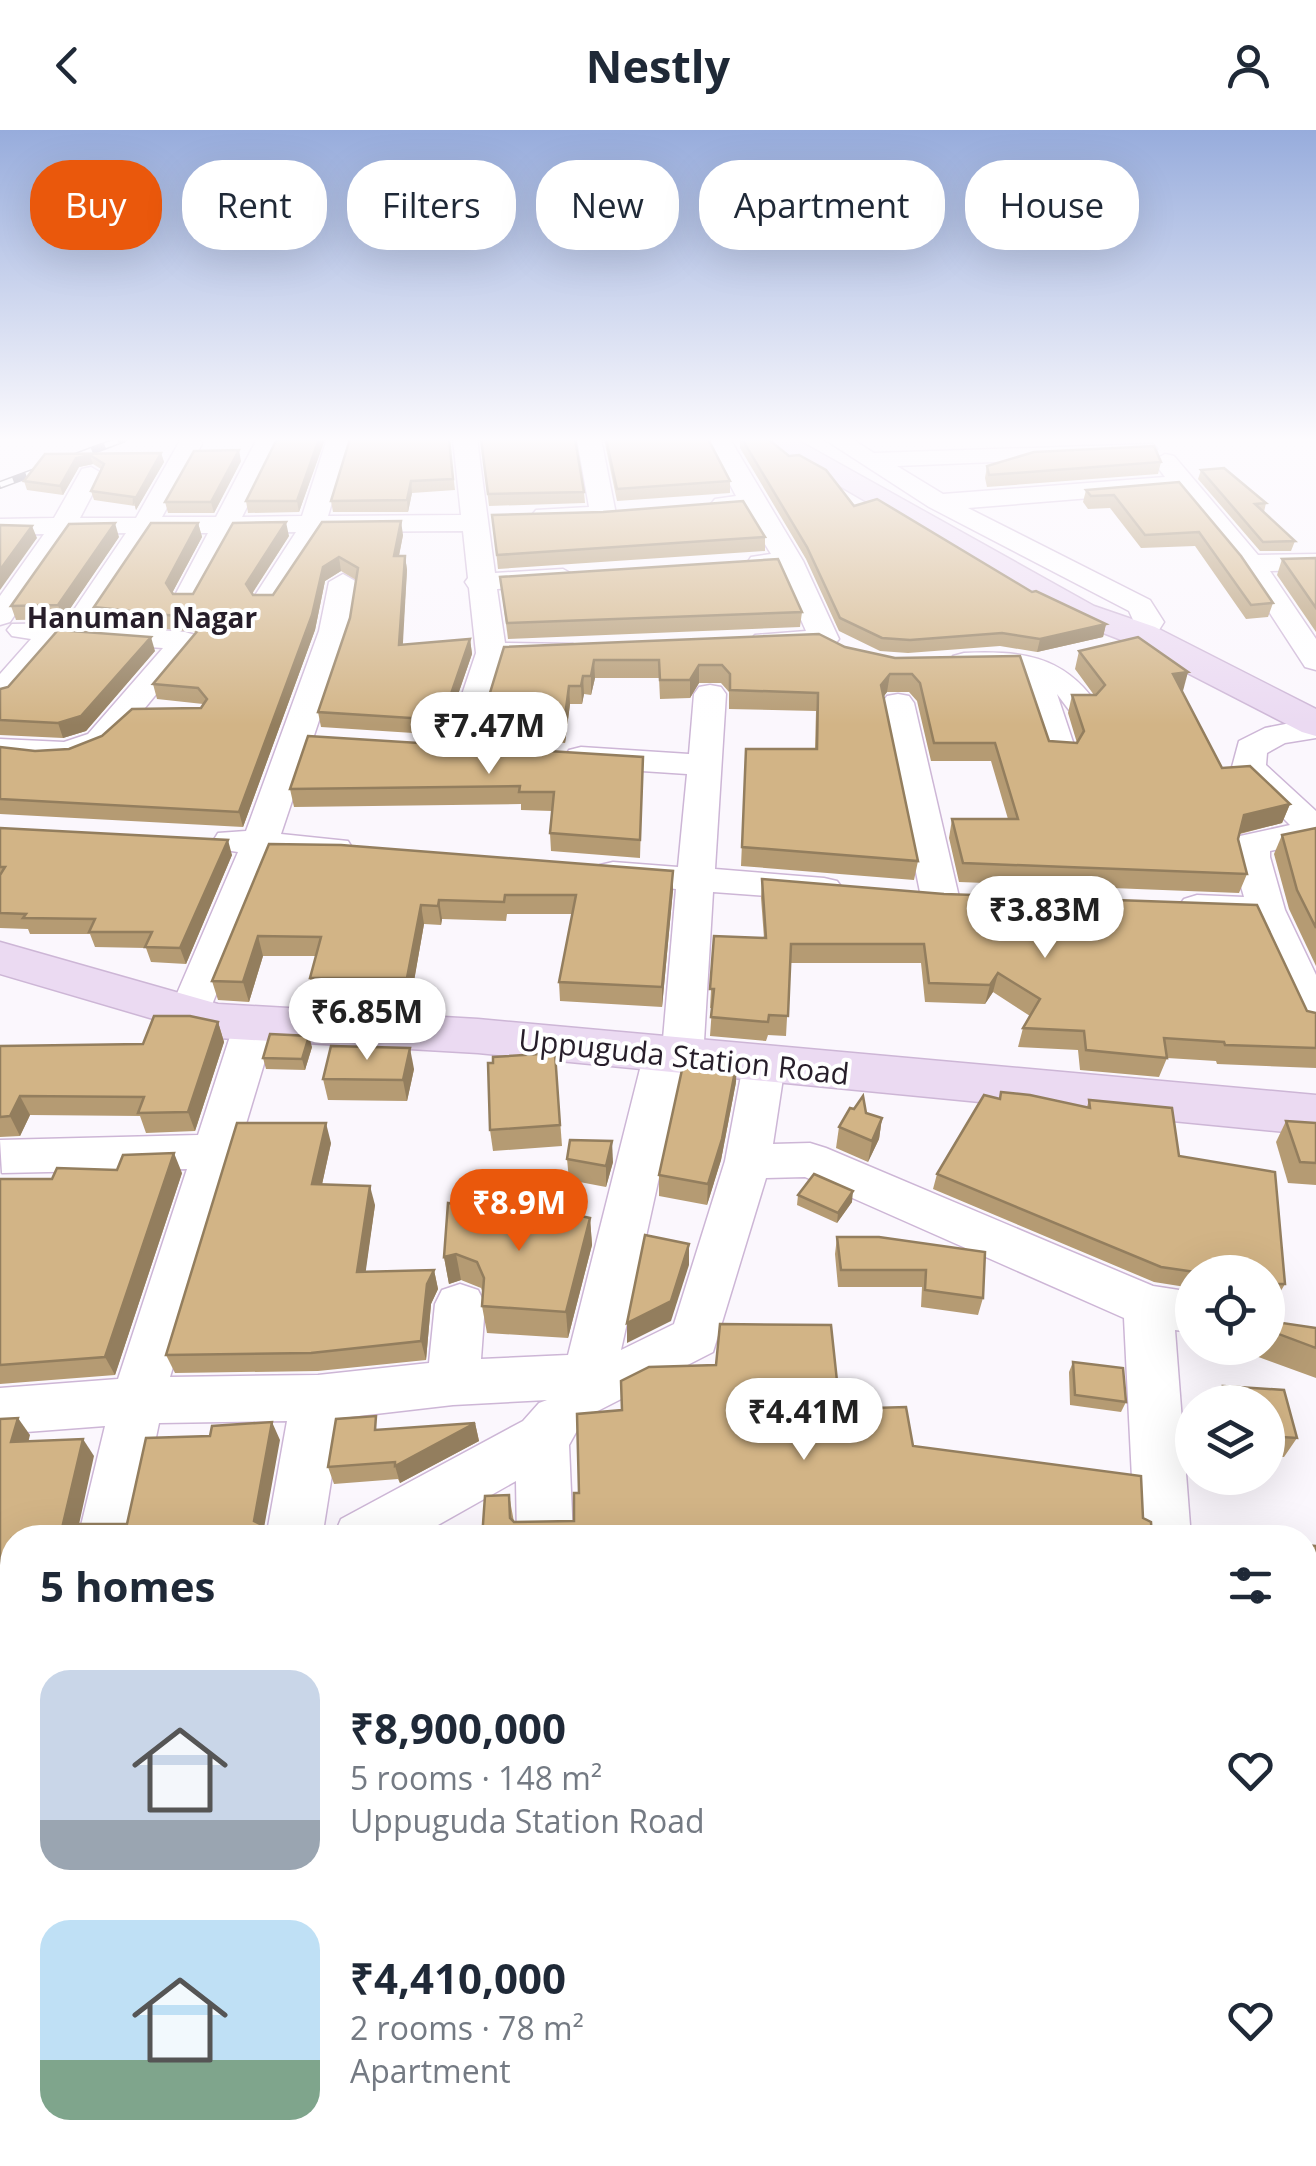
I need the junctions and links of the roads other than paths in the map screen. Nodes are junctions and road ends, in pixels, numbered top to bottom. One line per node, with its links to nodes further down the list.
1 (57, 534): 21 (street)
2 (138, 534): 23 (street)
3 (221, 534): 18 (street)
4 (308, 534): 19 (street)
5 (485, 534): 17 (street)
6 (772, 534): 11 (street)
7 (953, 534): 20 (main road)
8 (969, 534): 20 (main road)
9 (1000, 534): 24 (street)
10 (1228, 534): 12 (street)
11 (789, 561): 14 (street); 25 (street)
12 (1251, 562): 13 (street); 28 (street)
13 (1316, 562)
14 (731, 565)
15 (596, 574): 17 (street)
16 (344, 582): 36 (street)
17 (479, 582): 27 (street)
18 (188, 599)
19 (266, 600)
20 (1095, 609): 24 (main road)
21 (0, 616)
22 (0, 630): 23 (street)
23 (57, 632): 31 (street); 40 (street)
24 (1146, 637): 30 (street); 35 (main road)
25 (745, 642)
26 (588, 649): 27 (street)
27 (491, 653): 39 (street)
28 (1316, 662)
29 (926, 664): 30 (street)
30 (1034, 664): 34 (street); 42 (street)
31 (0, 693)
32 (710, 694): 44 (street)
33 (898, 703): 51 (street)
34 (1080, 703)
35 (1316, 726): 45 (street)
36 (298, 739): 37 (street); 47 (street)
37 (334, 741)
38 (424, 746): 39 (street)
39 (460, 748): 41 (street)
40 (0, 750)
41 (498, 751)
42 (1060, 751)
43 (554, 755): 44 (street)
44 (704, 765): 50 (street)
45 (1311, 822): 54 (street)
46 (204, 840): 47 (street)
47 (260, 843): 48 (street); 56 (street)
48 (379, 853)
49 (578, 870): 50 (street)
50 (698, 880): 51 (street); 59 (street)
51 (902, 895): 52 (street)
52 (978, 899)
53 (1170, 906): 54 (street)
54 (1266, 910): 57 (street)
55 (0, 958): 56 (main road, Uppuguda Station Road)
56 (190, 1012): 58 (main road, Uppuguda Station Road)
57 (1316, 1018)
58 (255, 1024): 59 (main road, Uppuguda Station Road); 62 (street)
59 (673, 1055): 60 (main road, Uppuguda Station Road); 68 (street)
60 (764, 1065): 61 (main road, Uppuguda Station Road); 64 (street)
61 (1316, 1115)
62 (214, 1152): 63 (street); 70 (street)
63 (2, 1156)
64 (748, 1161): 66 (street); 68 (street)
65 (460, 1304): 67 (street)
66 (1170, 1309): 77 (street)
67 (453, 1383): 68 (street); 69 (street)
68 (584, 1386): 72 (street)
69 (318, 1398): 70 (street); 74 (street)
70 (138, 1400): 71 (street); 73 (street)
71 (0, 1410)
72 (542, 1438): 75 (street); 76 (street)
73 (109, 1525)
74 (296, 1525)
75 (385, 1525)
76 (544, 1525)
77 (1163, 1525)

